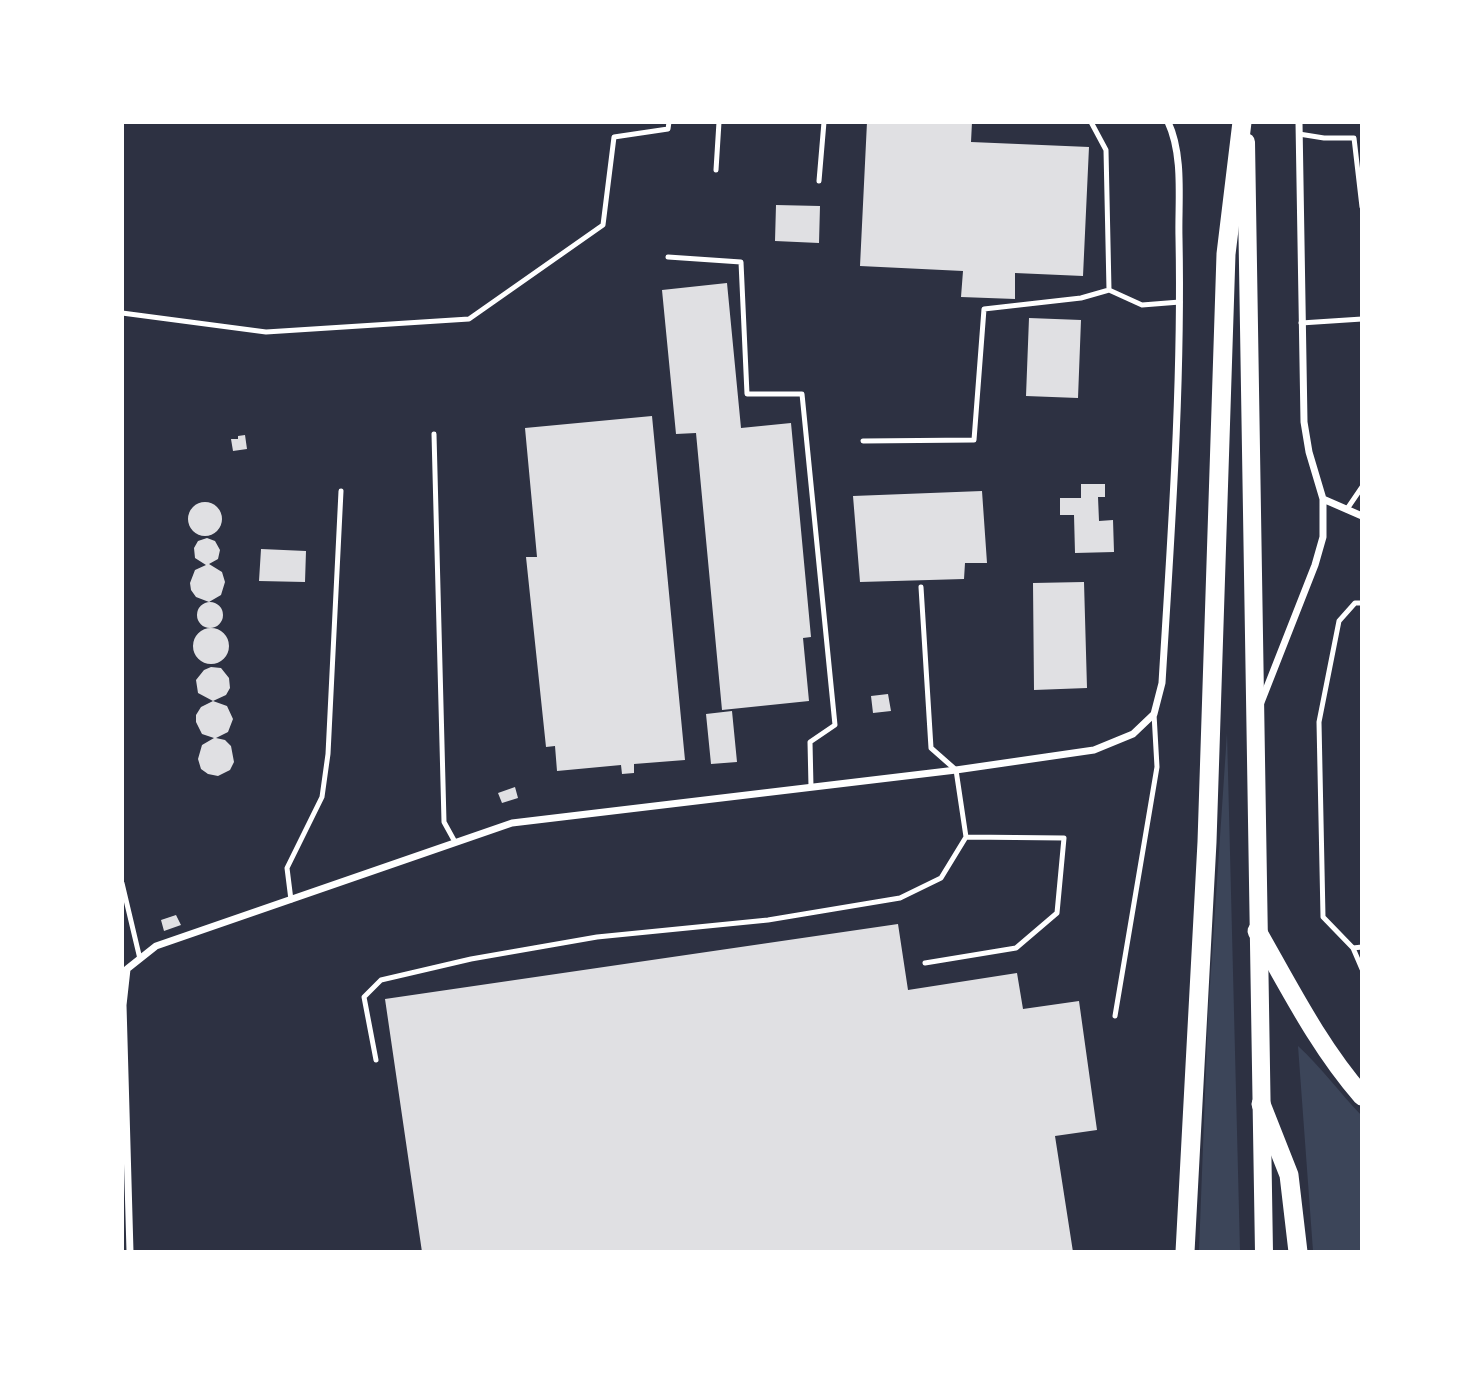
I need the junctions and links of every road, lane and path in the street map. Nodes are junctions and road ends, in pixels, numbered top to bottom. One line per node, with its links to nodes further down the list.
1 (669, 122): 16 (lane)
2 (719, 122): 10 (lane)
3 (824, 122): 11 (lane)
4 (1091, 122): 14 (lane)
5 (1168, 122): 15 (street)
6 (1244, 122): 29 (main road); 47 (highway)
7 (1299, 122): 8 (street)
8 (1299, 134): 9 (lane); 18 (street)
9 (1358, 137): 12 (lane)
10 (716, 170)
11 (819, 181)
12 (1362, 207)
13 (668, 257): 31 (lane)
14 (1109, 290): 15 (lane); 20 (lane)
15 (1180, 302): 28 (street)
16 (122, 313)
17 (1362, 320): 18 (lane)
18 (1301, 323): 23 (street)
19 (434, 434): 33 (lane)
20 (863, 441)
21 (1362, 487): 24 (lane)
22 (341, 491): 35 (lane)
23 (1323, 499): 24 (street); 29 (street)
24 (1347, 509): 25 (street)
25 (1362, 516)
26 (921, 587): 30 (lane)
27 (1362, 603): 38 (lane)
28 (1154, 714): 30 (street); 42 (lane)
29 (1255, 719): 36 (main road)
30 (956, 770): 31 (street); 32 (lane)
31 (811, 787): 33 (street)
32 (966, 837): 40 (lane); 43 (lane)
33 (455, 842): 35 (street)
34 (122, 883): 39 (lane)
35 (291, 900): 39 (street)
36 (1257, 931): 44 (highway); 45 (main road)
37 (1362, 947): 38 (lane)
38 (1353, 948): 41 (lane)
39 (140, 959): 46 (street)
40 (925, 963)
41 (1362, 969)
42 (1115, 1016)
43 (376, 1060)
44 (1362, 1096)
45 (1261, 1104): 48 (main road); 49 (highway)
46 (130, 1251)
47 (1185, 1251)
48 (1264, 1251)
49 (1297, 1251)

